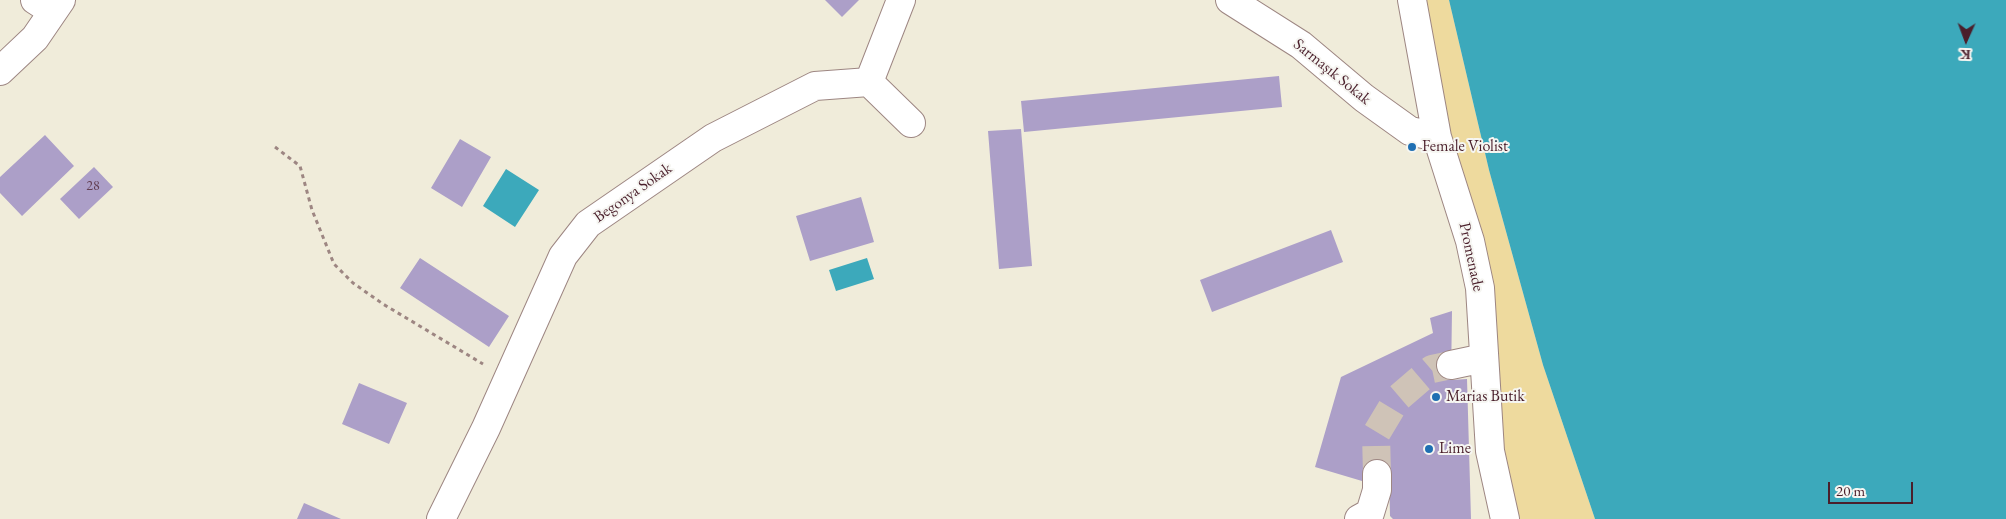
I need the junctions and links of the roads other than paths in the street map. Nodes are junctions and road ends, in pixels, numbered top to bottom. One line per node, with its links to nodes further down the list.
1 (901, 0): 6 (street)
2 (1230, 0): 8 (street, Sarmaşık Sokak)
3 (1412, 0): 8 (street, Promenade)
4 (49, 4): 5 (street)
5 (0, 71)
6 (869, 82): 7 (street); 12 (street, Begonya Sokak)
7 (911, 123)
8 (1437, 137): 9 (street, Promenade)
9 (1484, 358): 10 (street); 14 (street, Promenade)
10 (1451, 365)
11 (1377, 474): 13 (street)
12 (441, 519)
13 (1359, 519)
14 (1505, 519)

